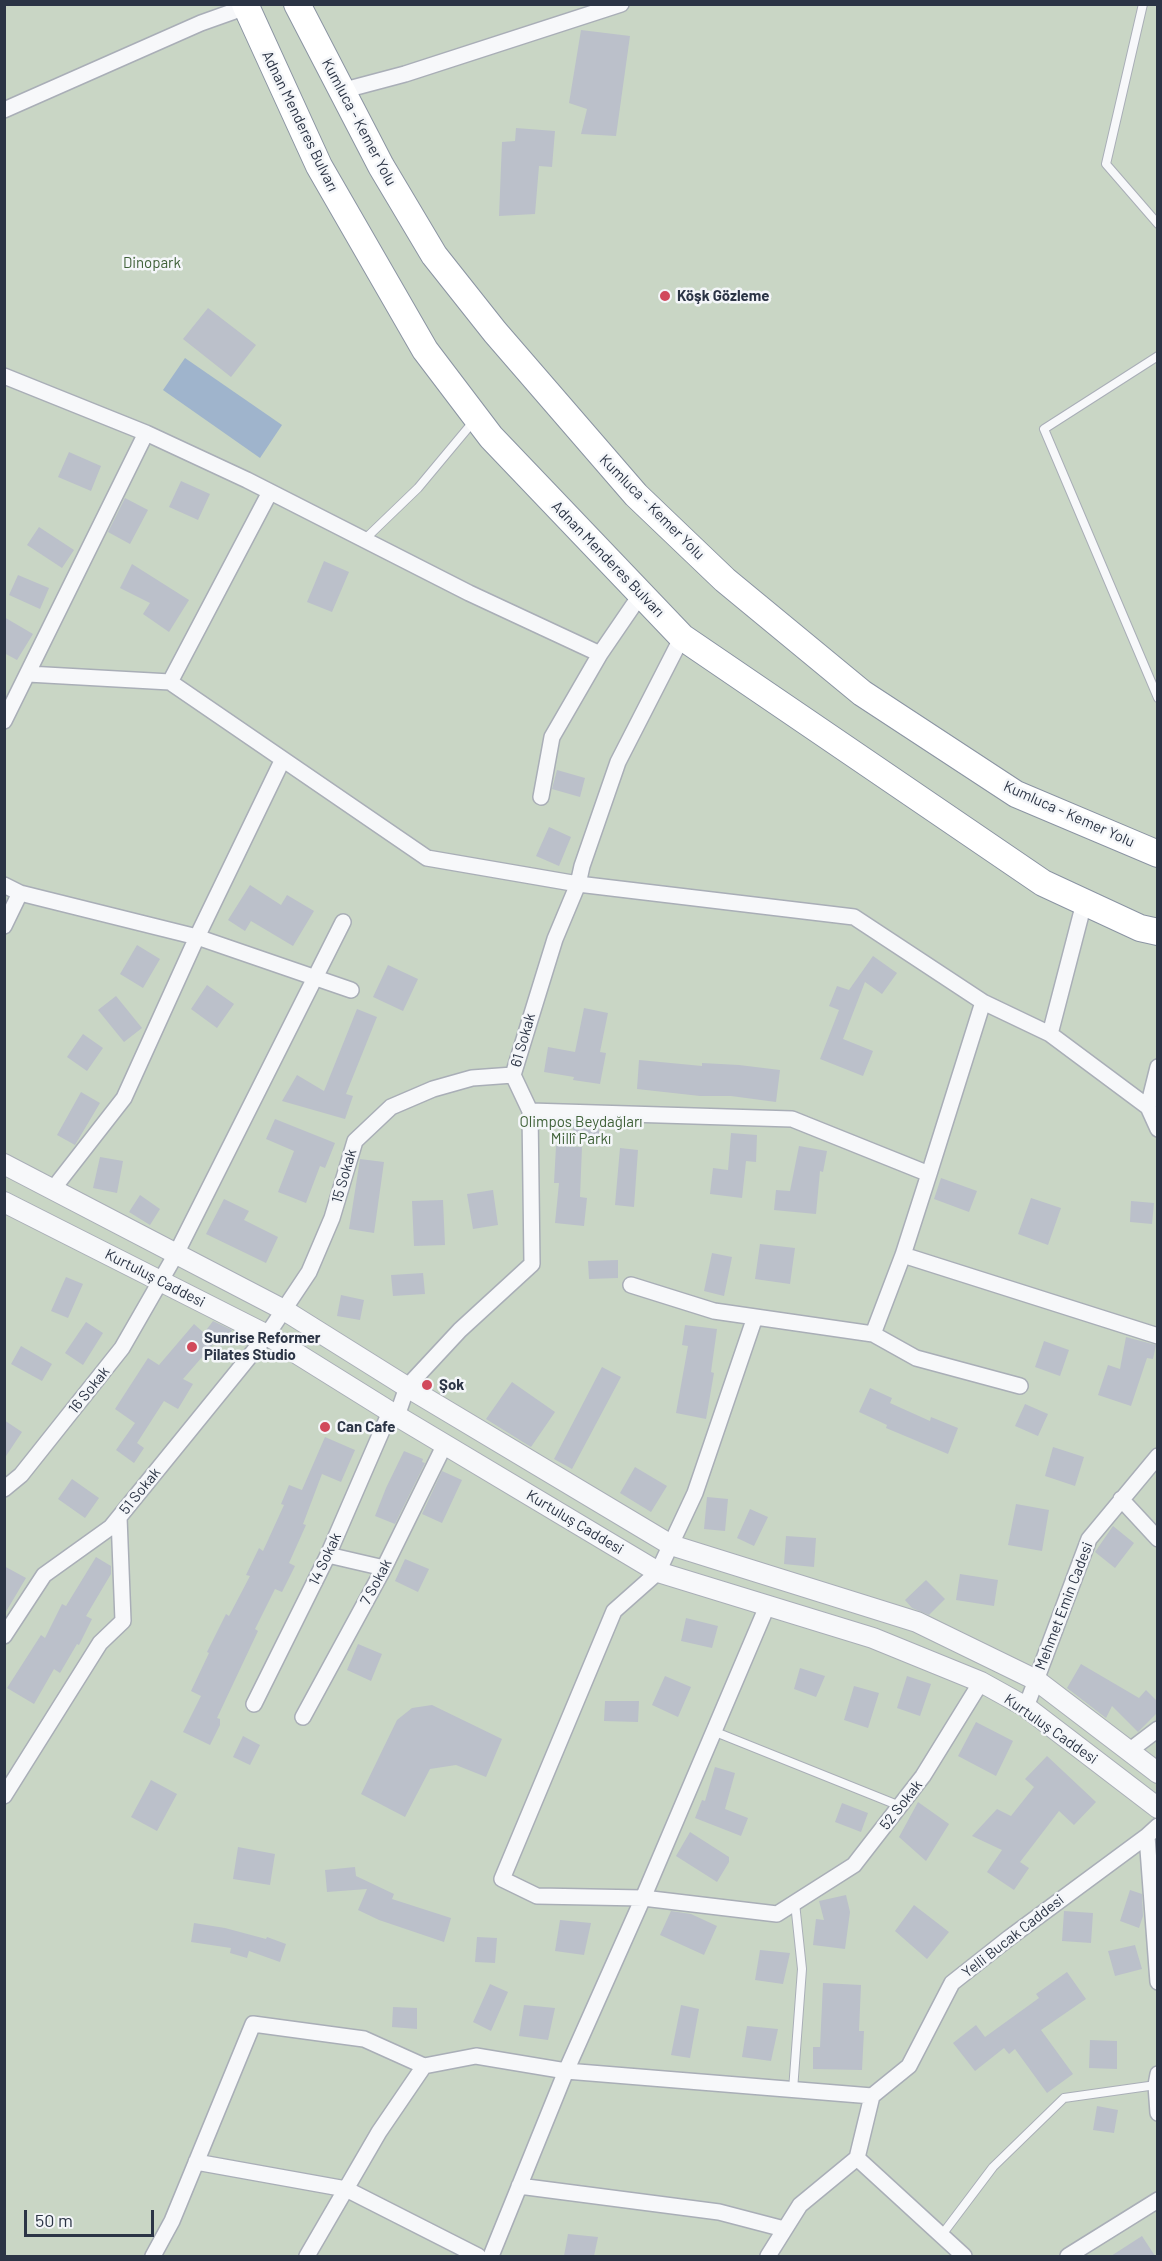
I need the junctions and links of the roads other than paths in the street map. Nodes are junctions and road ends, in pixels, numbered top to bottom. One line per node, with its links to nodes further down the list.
1 (297, 4): 5 (highway, Kumluca - Kemer Yolu)
2 (621, 4): 5 (street)
3 (1143, 4): 7 (lane)
4 (245, 6): 6 (street); 10 (highway, Adnan Menderes Bulvarı)
5 (341, 91): 23 (highway, Kumluca - Kemer Yolu)
6 (4, 110)
7 (1158, 224)
8 (1158, 356): 19 (lane)
9 (4, 376): 11 (street)
10 (477, 417): 13 (lane); 14 (highway, Adnan Menderes Bulvarı)
11 (146, 433): 12 (street); 17 (street)
12 (270, 492): 13 (street); 18 (street)
13 (364, 540): 16 (street)
14 (641, 594): 15 (highway, Adnan Menderes Bulvarı); 16 (street)
15 (682, 637): 24 (street, 61 Sokak); 27 (highway, Adnan Menderes Bulvarı)
16 (600, 654): 22 (street)
17 (28, 674): 18 (street); 20 (street)
18 (170, 682): 21 (street)
19 (1158, 698)
20 (4, 721)
21 (282, 761): 24 (street); 31 (street)
22 (541, 797)
23 (1158, 854)
24 (578, 884): 34 (street); 37 (street, 61 Sokak)
25 (4, 885): 26 (street)
26 (20, 892): 29 (street); 31 (street)
27 (1084, 903): 30 (highway, Adnan Menderes Bulvarı); 35 (street)
28 (343, 922): 32 (street, 16 Sokak)
29 (4, 926)
30 (1158, 932)
31 (197, 937): 32 (street); 43 (street)
32 (315, 978): 33 (street); 45 (street, 16 Sokak)
33 (351, 990)
34 (983, 1002): 35 (street); 42 (street)
35 (1050, 1034): 38 (street)
36 (1158, 1067): 38 (street)
37 (513, 1075): 39 (street, 61 Sokak); 49 (street, 15 Sokak)
38 (1148, 1107): 40 (street)
39 (530, 1111): 42 (street); 55 (street, 61 Sokak)
40 (1158, 1130)
41 (4, 1164): 43 (street, Kurtuluş Caddesi)
42 (929, 1174): 46 (street)
43 (52, 1189): 45 (street, Kurtuluş Caddesi)
44 (4, 1202): 47 (street, Kurtuluş Caddesi)
45 (176, 1254): 47 (street, 16 Sokak); 49 (street, Kurtuluş Caddesi)
46 (903, 1255): 52 (street); 53 (street)
47 (160, 1281): 51 (street, Kurtuluş Caddesi); 59 (street, 16 Sokak)
48 (631, 1286): 50 (street)
49 (284, 1310): 51 (street, 15 Sokak); 55 (street, Kurtuluş Caddesi)
50 (755, 1317): 52 (street); 63 (street)
51 (267, 1335): 56 (street, Kurtuluş Caddesi); 61 (street, 51 Sokak)
52 (873, 1335): 54 (street)
53 (1158, 1336)
54 (1020, 1386)
55 (407, 1387): 56 (street, 61 Sokak); 63 (street, Kurtuluş Caddesi)
56 (393, 1414): 57 (street, Kurtuluş Caddesi); 64 (street, 14 Sokak)
57 (445, 1444): 65 (street, 7 Sokak); 66 (street, Kurtuluş Caddesi)
58 (1158, 1456): 60 (street, Mehmet Emin Cadesi)
59 (4, 1489)
60 (1121, 1499): 62 (street); 69 (street, Mehmet Emin Cadesi)
61 (119, 1517): 68 (street, 51 Sokak); 78 (street)
62 (1158, 1539)
63 (671, 1545): 66 (street); 69 (street, Kurtuluş Caddesi)
64 (328, 1555): 65 (street); 71 (street, 14 Sokak)
65 (384, 1568): 73 (street, 7 Sokak)
66 (658, 1572): 67 (street, Kurtuluş Caddesi); 82 (street)
67 (768, 1604): 70 (street, Kurtuluş Caddesi); 75 (street)
68 (4, 1636)
69 (1036, 1680): 72 (street, Mehmet Emin Cadesi); 76 (street, Kurtuluş Caddesi)
70 (981, 1682): 72 (street, Kurtuluş Caddesi); 79 (street, 52 Sokak)
71 (254, 1704)
72 (1026, 1707): 80 (street, Kurtuluş Caddesi)
73 (303, 1717)
74 (1158, 1729): 76 (street)
75 (713, 1731): 79 (lane); 82 (street)
76 (1129, 1751): 77 (street, Kurtuluş Caddesi)
77 (1158, 1773)
78 (4, 1796)
79 (900, 1806): 83 (street, 52 Sokak)
80 (1158, 1808)
81 (1153, 1831): 84 (street); 89 (street, Yelli Bucak Caddesi)
82 (643, 1898): 83 (street, 52 Sokak); 86 (street)
83 (795, 1903): 88 (lane)
84 (1158, 1982)
85 (424, 2066): 86 (street); 92 (street); 94 (street)
86 (566, 2071): 88 (street); 93 (street)
87 (1157, 2080): 90 (street); 97 (lane)
88 (793, 2090): 89 (street)
89 (872, 2096): 91 (street)
90 (1158, 2113)
91 (857, 2158): 96 (street); 97 (street)
92 (196, 2162): 94 (street); 98 (street)
93 (519, 2186): 96 (street); 101 (street)
94 (346, 2189): 99 (street); 100 (street)
95 (1158, 2200): 104 (street)
96 (784, 2229): 102 (street)
97 (941, 2236): 103 (street)
98 (153, 2256)
99 (307, 2256)
100 (478, 2256)
101 (491, 2256)
102 (768, 2256)
103 (964, 2256)
104 (1068, 2256)

